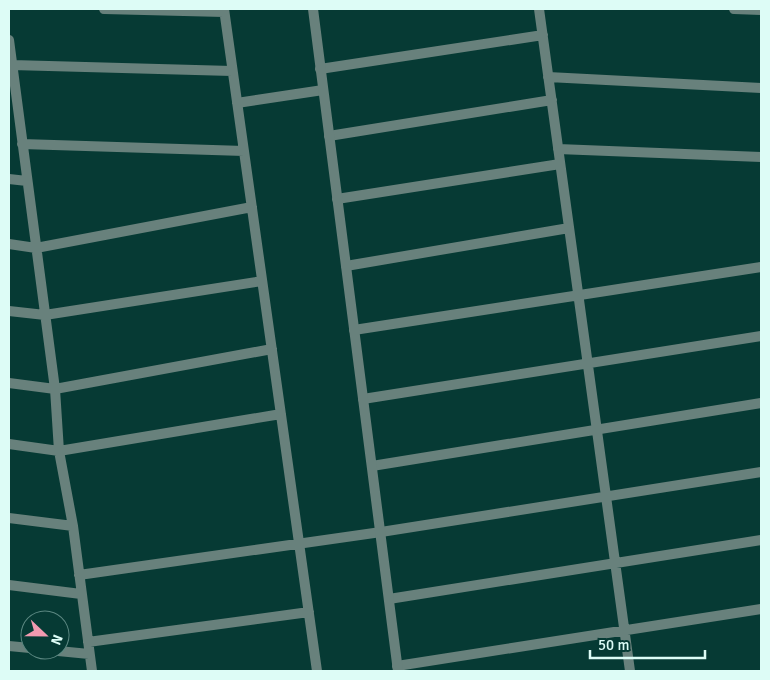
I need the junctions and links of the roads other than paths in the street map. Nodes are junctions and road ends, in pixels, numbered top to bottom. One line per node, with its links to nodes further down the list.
1 (104, 9): 5 (street)
2 (313, 9): 10 (street)
3 (539, 9): 7 (street)
4 (734, 9): 6 (street)
5 (224, 10): 11 (street)
6 (761, 10)
7 (542, 35): 10 (street); 12 (street)
8 (9, 40): 9 (street)
9 (12, 65): 11 (street); 18 (street)
10 (320, 69): 14 (street)
11 (232, 71): 16 (street)
12 (548, 77): 13 (street); 15 (street)
13 (761, 88)
14 (323, 90): 16 (street); 17 (street)
15 (552, 100): 17 (street); 19 (street)
16 (237, 102): 20 (street)
17 (329, 136): 25 (street)
18 (22, 144): 20 (street); 24 (street)
19 (558, 149): 21 (street); 22 (street)
20 (244, 151): 26 (street)
21 (761, 157)
22 (560, 164): 25 (street); 27 (street)
23 (9, 179): 24 (street)
24 (27, 181): 29 (street)
25 (337, 199): 30 (street)
26 (252, 207): 29 (street); 32 (street)
27 (569, 228): 30 (street); 33 (street)
28 (9, 244): 29 (street)
29 (36, 248): 35 (street)
30 (346, 266): 36 (street)
31 (761, 267): 33 (street)
32 (262, 280): 35 (street); 38 (street)
33 (578, 296): 36 (street); 39 (street)
34 (9, 311): 35 (street)
35 (45, 315): 41 (street)
36 (354, 330): 42 (street)
37 (761, 336): 39 (street)
38 (272, 349): 41 (street); 44 (street)
39 (588, 363): 42 (street); 45 (street)
40 (9, 383): 41 (street)
41 (55, 389): 47 (street)
42 (363, 398): 48 (street)
43 (761, 403): 45 (street)
44 (281, 414): 47 (street); 55 (street)
45 (597, 430): 48 (street); 50 (street)
46 (9, 444): 47 (street)
47 (59, 451): 52 (street)
48 (372, 466): 53 (street)
49 (761, 472): 50 (street)
50 (606, 496): 53 (street); 56 (street)
51 (9, 518): 52 (street)
52 (73, 526): 57 (street)
53 (381, 532): 55 (street); 60 (street)
54 (761, 540): 56 (street)
55 (299, 543): 57 (street); 62 (street)
56 (615, 564): 60 (street); 63 (street)
57 (79, 575): 59 (street)
58 (9, 585): 59 (street)
59 (82, 594): 64 (street)
60 (389, 599): 67 (street)
61 (761, 609): 63 (street)
62 (308, 612): 64 (street); 69 (street)
63 (624, 631): 67 (street); 70 (street)
64 (88, 642): 66 (street)
65 (70, 652): 66 (street)
66 (89, 654): 68 (street)
67 (398, 669)
68 (92, 671)
69 (317, 671)
70 (630, 671)

